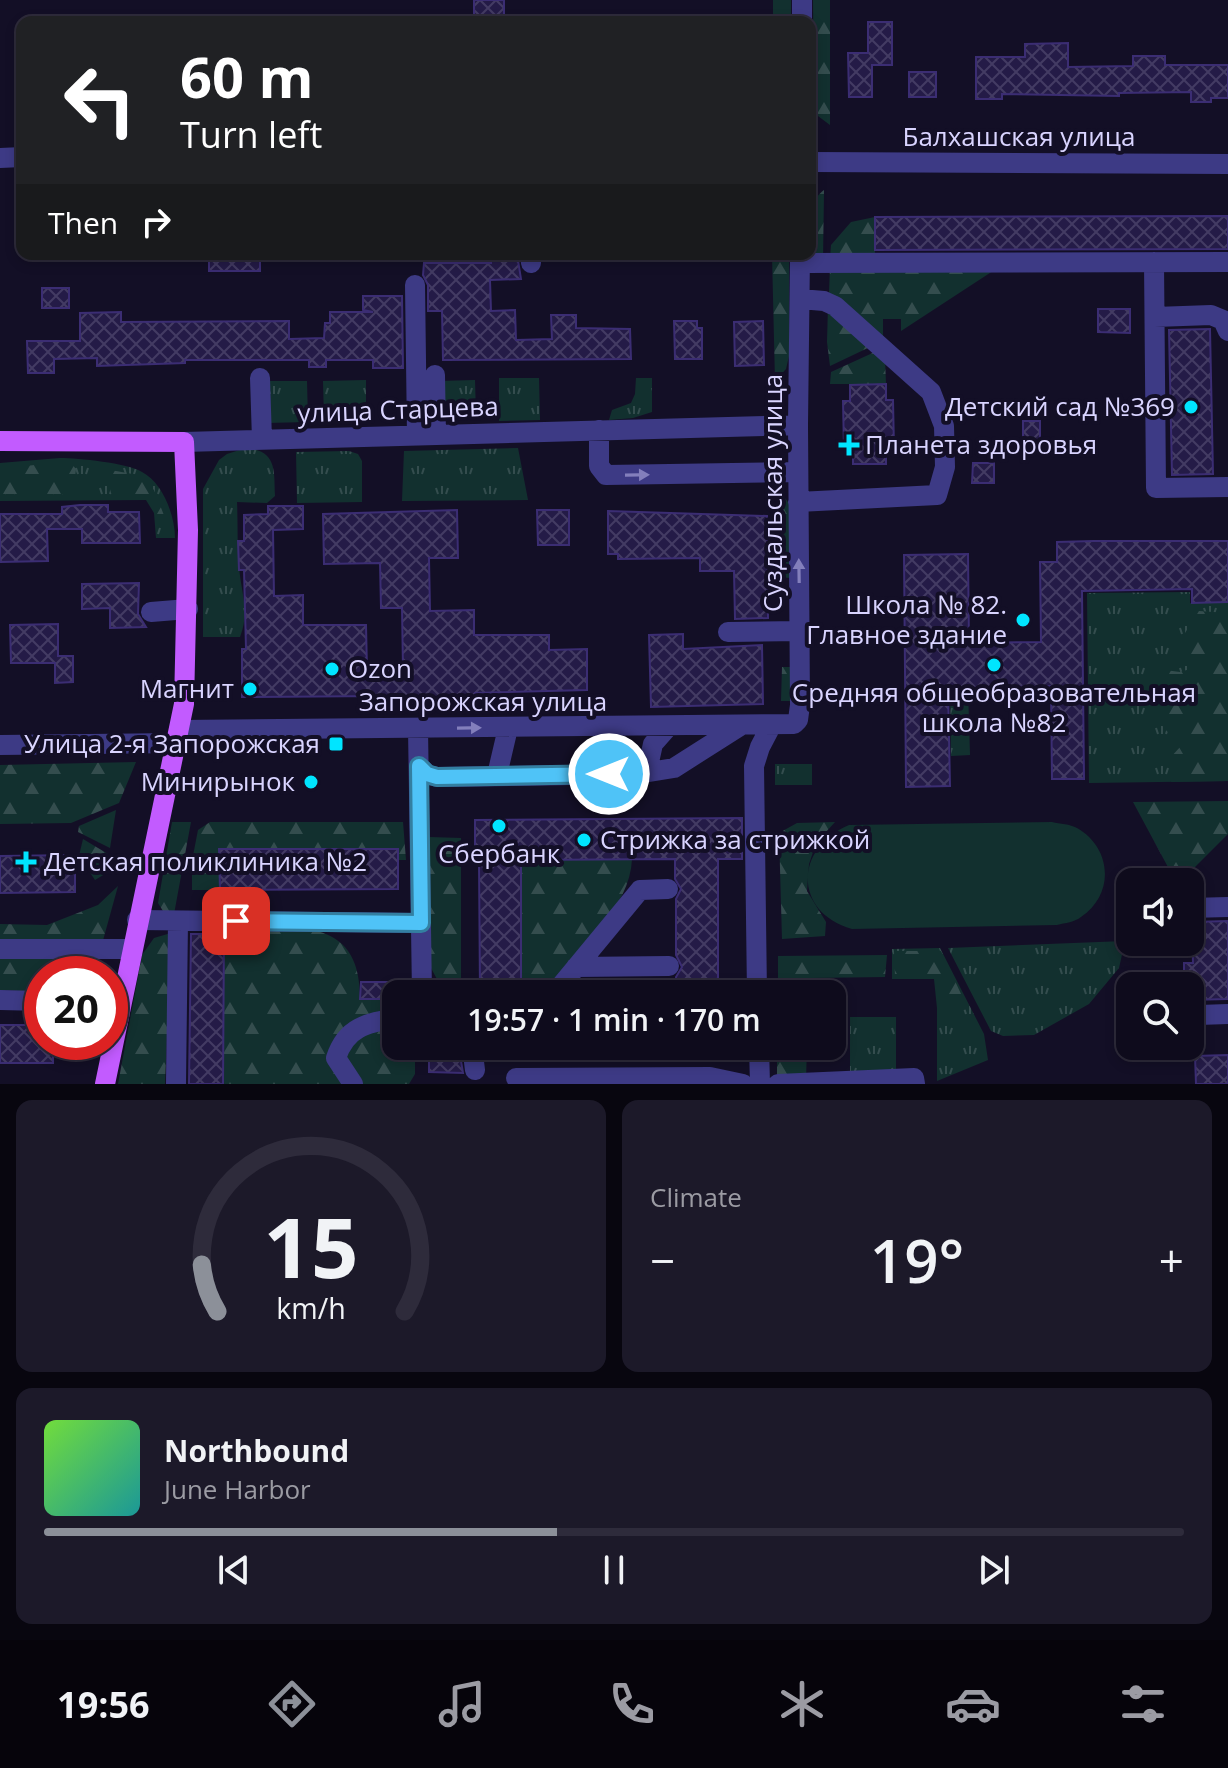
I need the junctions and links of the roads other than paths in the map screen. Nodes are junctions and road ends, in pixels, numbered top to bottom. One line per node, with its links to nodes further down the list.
1 (816, 162): 2 (street, Балхашская улица)
2 (1228, 164)
3 (816, 259): 5 (street)
4 (800, 260): 8 (street, Суздальская улица)
5 (1154, 262): 6 (street); 9 (street)
6 (1228, 262)
7 (415, 285): 15 (street)
8 (800, 299): 13 (street, Суздальская улица); 21 (street)
9 (1155, 317): 10 (street); 20 (street)
10 (1228, 331)
11 (435, 375): 15 (street)
12 (260, 378): 16 (street)
13 (798, 425): 14 (street, улица Старцева); 19 (street, Суздальская улица)
14 (599, 430): 15 (street, улица Старцева); 19 (street, one-way to 19)
15 (426, 435): 16 (street, улица Старцева)
16 (262, 440): 18 (street, улица Старцева)
17 (0, 441): 18 (main road, улица Старцева)
18 (184, 442): 22 (main road)
19 (798, 472): 21 (street, Суздальская улица)
20 (1228, 487)
21 (798, 502): 24 (street, Суздальская улица, one-way to 21)
22 (188, 609): 23 (street); 31 (main road)
23 (151, 612)
24 (800, 631): 25 (street); 27 (street, Суздальская улица)
25 (728, 632)
26 (740, 726): 27 (street, Запорожская улица); 28 (street, Запорожская улица); 34 (street)
27 (779, 726): 51 (street, Суздальская улица)
28 (668, 727): 30 (street, Запорожская улица); 34 (street)
29 (418, 728): 30 (street, Запорожская улица, one-way to 30); 31 (street, Запорожская улица); 33 (street)
30 (508, 728): 35 (street)
31 (178, 737): 32 (street, Запорожская улица); 39 (main road)
32 (0, 745)
33 (419, 766): 35 (street); 41 (street)
34 (637, 774): 35 (street)
35 (497, 775)
36 (668, 889): 47 (street)
37 (1228, 907): 38 (street)
38 (1204, 908)
39 (137, 920): 40 (street); 43 (main road)
40 (178, 921): 41 (street); 63 (street)
41 (421, 923): 44 (street)
42 (0, 949): 43 (street)
43 (131, 949): 45 (main road)
44 (421, 958): 48 (street); 49 (street)
45 (128, 959)
46 (669, 966): 47 (street)
47 (576, 967): 50 (street)
48 (422, 980)
49 (430, 980)
50 (565, 980)
51 (757, 980)
52 (0, 1000): 53 (street)
53 (24, 1001)
54 (1228, 1014): 55 (street)
55 (1204, 1015)
56 (382, 1021): 64 (street)
57 (108, 1060): 62 (main road)
58 (474, 1060): 60 (street)
59 (759, 1060): 66 (street)
60 (475, 1070)
61 (516, 1078): 65 (street)
62 (105, 1084)
63 (176, 1084)
64 (353, 1084)
65 (743, 1084)
66 (760, 1084)
67 (778, 1084): 68 (street)
68 (915, 1084)

